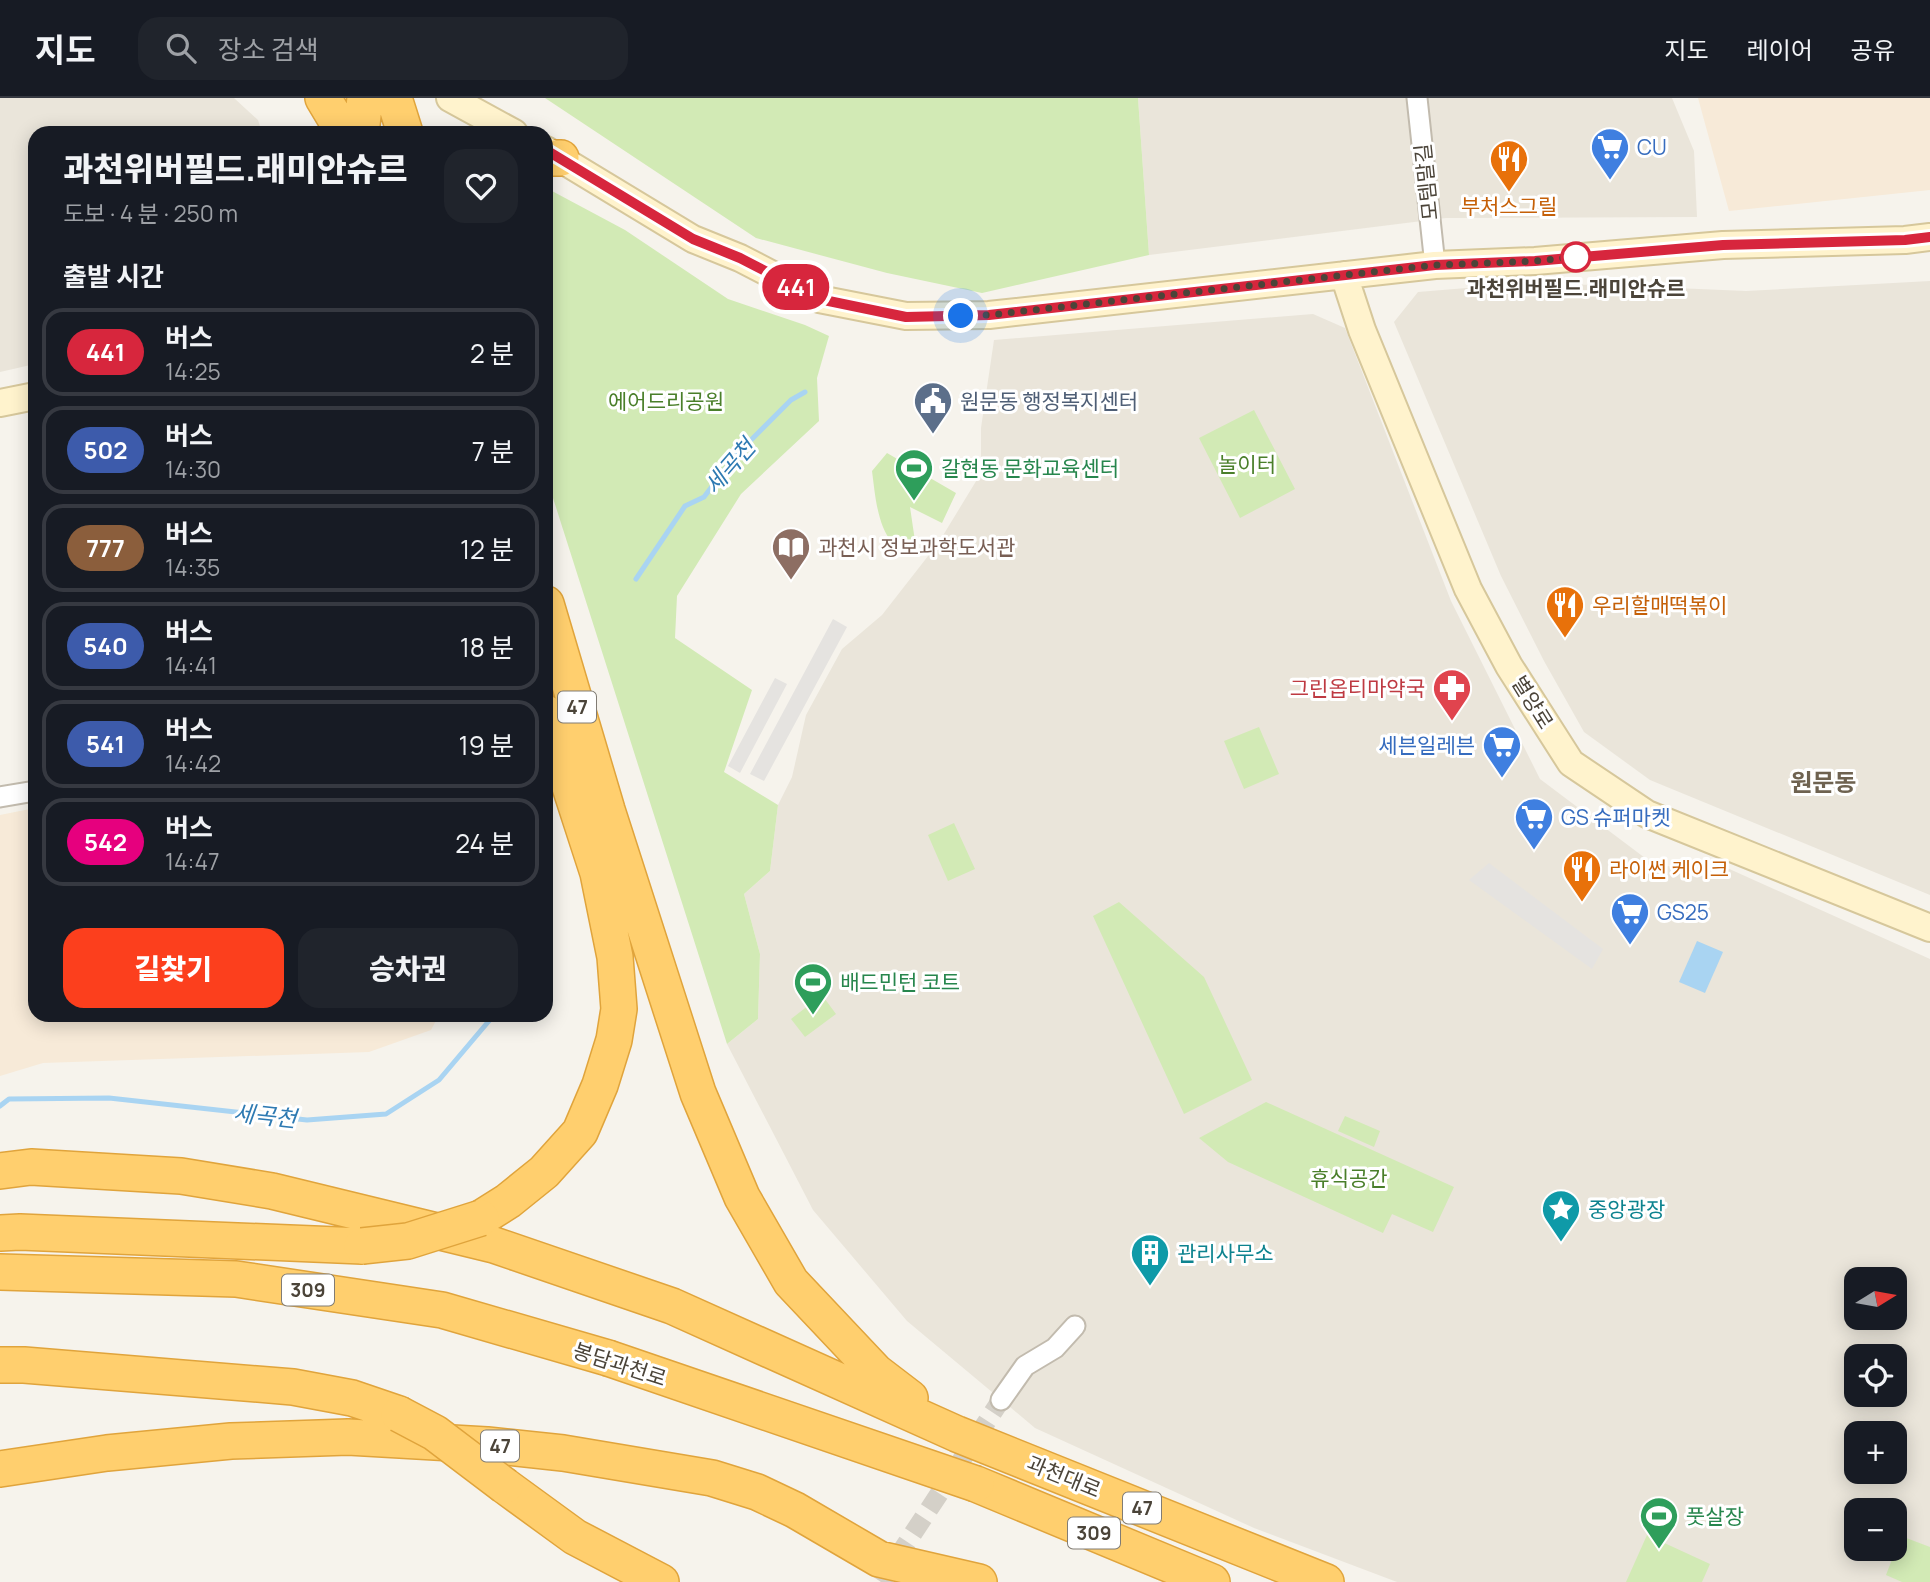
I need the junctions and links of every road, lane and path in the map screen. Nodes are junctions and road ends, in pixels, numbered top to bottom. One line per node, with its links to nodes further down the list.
1 (323, 98): 6 (highway)
2 (365, 98): 7 (highway)
3 (394, 98): 8 (highway)
4 (450, 98): 9 (street)
5 (1418, 98): 12 (street, 모템말길)
6 (340, 126)
7 (362, 126)
8 (403, 126)
9 (501, 126)
10 (553, 156): 13 (street)
11 (1930, 237): 12 (street)
12 (1435, 265): 13 (street)
13 (1344, 275): 20 (street, 별양로)
14 (28, 397): 15 (street)
15 (0, 403)
16 (553, 628): 27 (highway, 47)
17 (553, 735): 22 (highway, bridge)
18 (28, 792): 19 (street)
19 (0, 797)
20 (1930, 928)
21 (0, 1171): 27 (highway, 47)
22 (0, 1233)
23 (0, 1272): 31 (highway, 봉담과천로 / 309, bridge)
24 (1075, 1326): 26 (street)
25 (0, 1365): 29 (highway, bridge)
26 (1001, 1400)
27 (957, 1434): 32 (highway, 과천대로 / 47)
28 (0, 1469): 30 (highway, 47)
29 (661, 1582)
30 (979, 1582)
31 (1212, 1582)
32 (1326, 1582)

